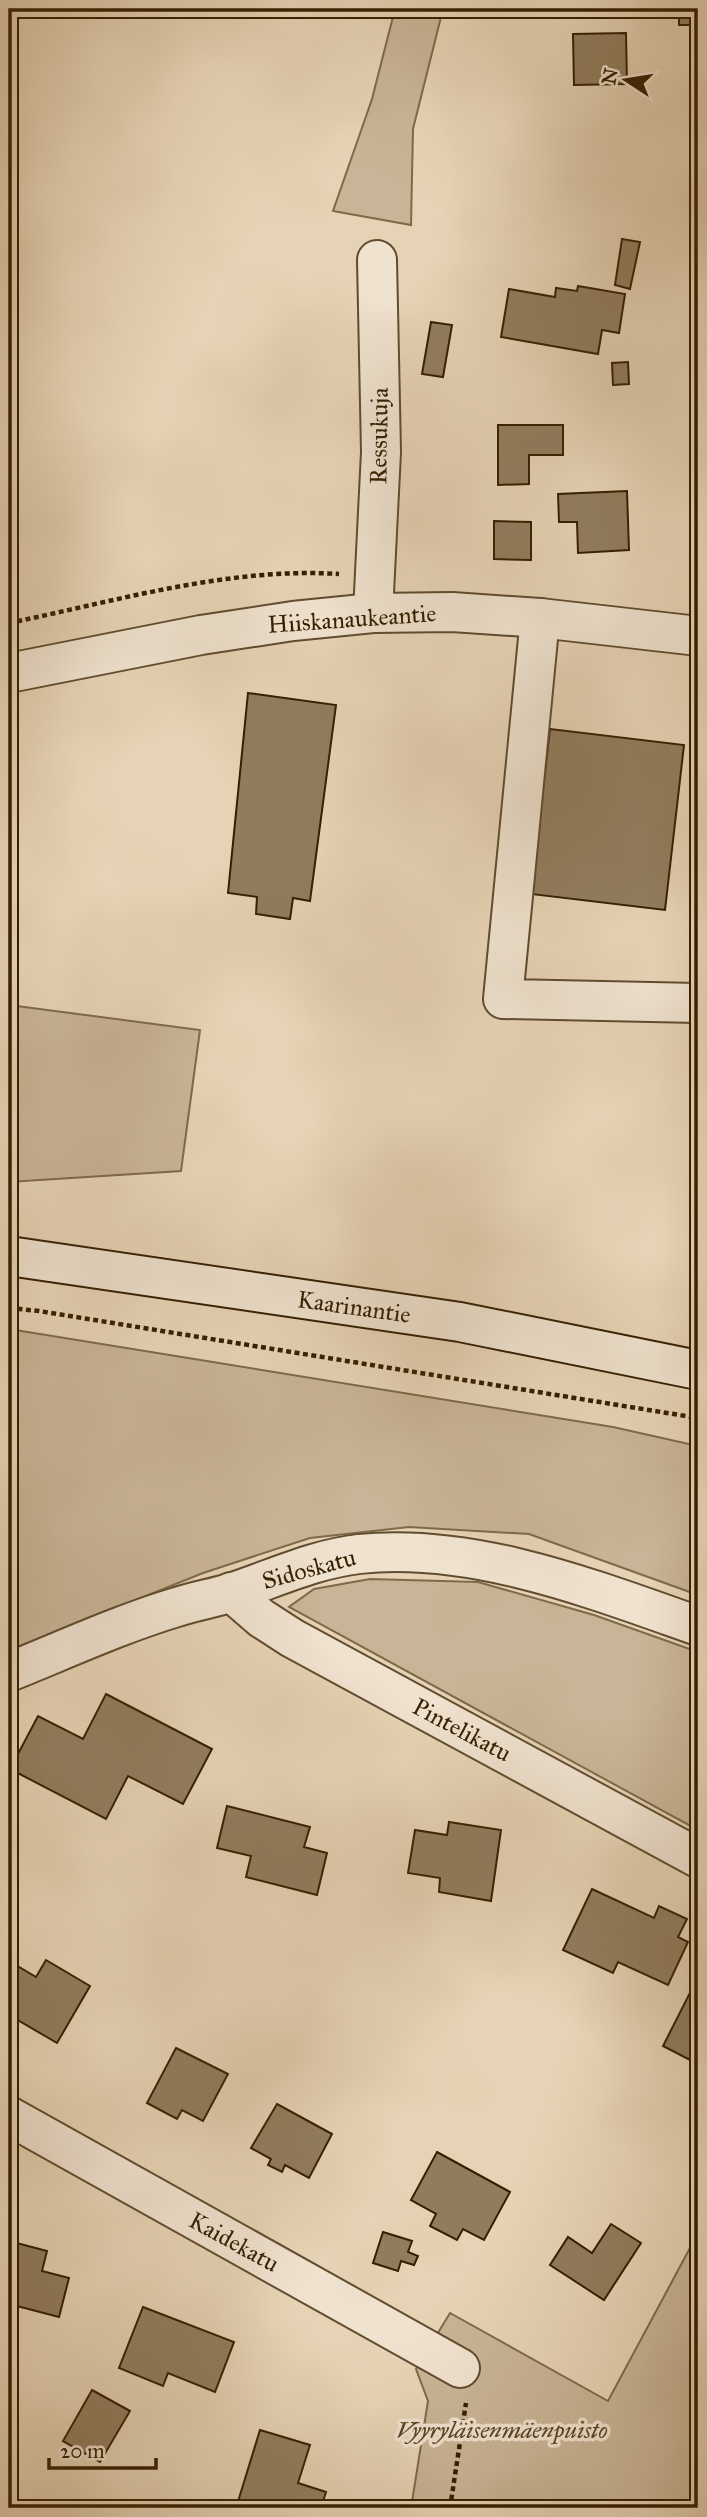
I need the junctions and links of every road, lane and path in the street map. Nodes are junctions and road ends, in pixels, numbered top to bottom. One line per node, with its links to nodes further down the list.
1 (377, 260): 2 (street, Ressukuja)
2 (373, 613): 3 (street, Hiiskanaukeantie); 5 (street, Hiiskanaukeantie)
3 (540, 618): 4 (street, Hiiskanaukeantie); 6 (street)
4 (698, 636)
5 (9, 673)
6 (698, 1003)
7 (9, 1256): 9 (street, Kaarinantie)
8 (9, 1308): 10 (path)
9 (698, 1370)
10 (698, 1418)
11 (231, 1592): 12 (street, Sidoskatu); 13 (street, Sidoskatu); 14 (street, Pintelikatu)
12 (698, 1626)
13 (9, 1672)
14 (698, 1858)
15 (9, 2116): 16 (street, Kaidekatu)
16 (460, 2368): 17 (path)
17 (450, 2508)

